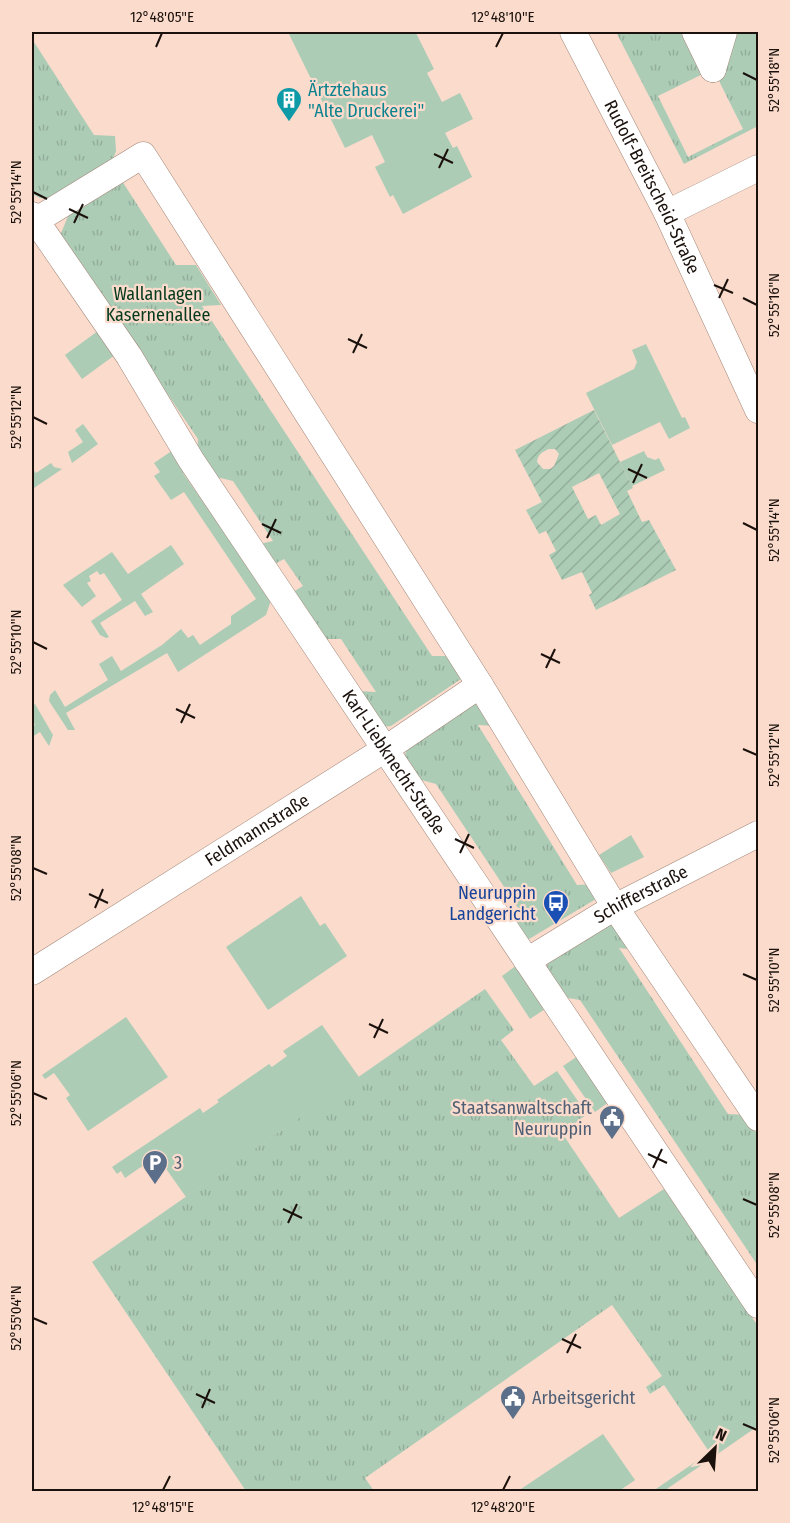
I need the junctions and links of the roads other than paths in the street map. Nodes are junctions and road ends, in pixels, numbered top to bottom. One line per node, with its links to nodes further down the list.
1 (573, 32): 5 (street, Rudolf-Breitscheid-Straße)
2 (695, 32): 3 (street)
3 (724, 32)
4 (759, 168): 5 (street)
5 (667, 213): 7 (street, Rudolf-Breitscheid-Straße)
6 (33, 218): 8 (street); 9 (street, Karl-Liebknecht-Straße)
7 (759, 410)
8 (480, 685): 9 (street, Feldmannstraße); 11 (street)
9 (387, 748): 12 (street, Karl-Liebknecht-Straße); 13 (street, Feldmannstraße)
10 (759, 834): 11 (street, Schifferstraße)
11 (615, 907): 12 (street, Schifferstraße); 14 (street)
12 (527, 961): 15 (street, Karl-Liebknecht-Straße)
13 (32, 972)
14 (759, 1118)
15 (759, 1305)

